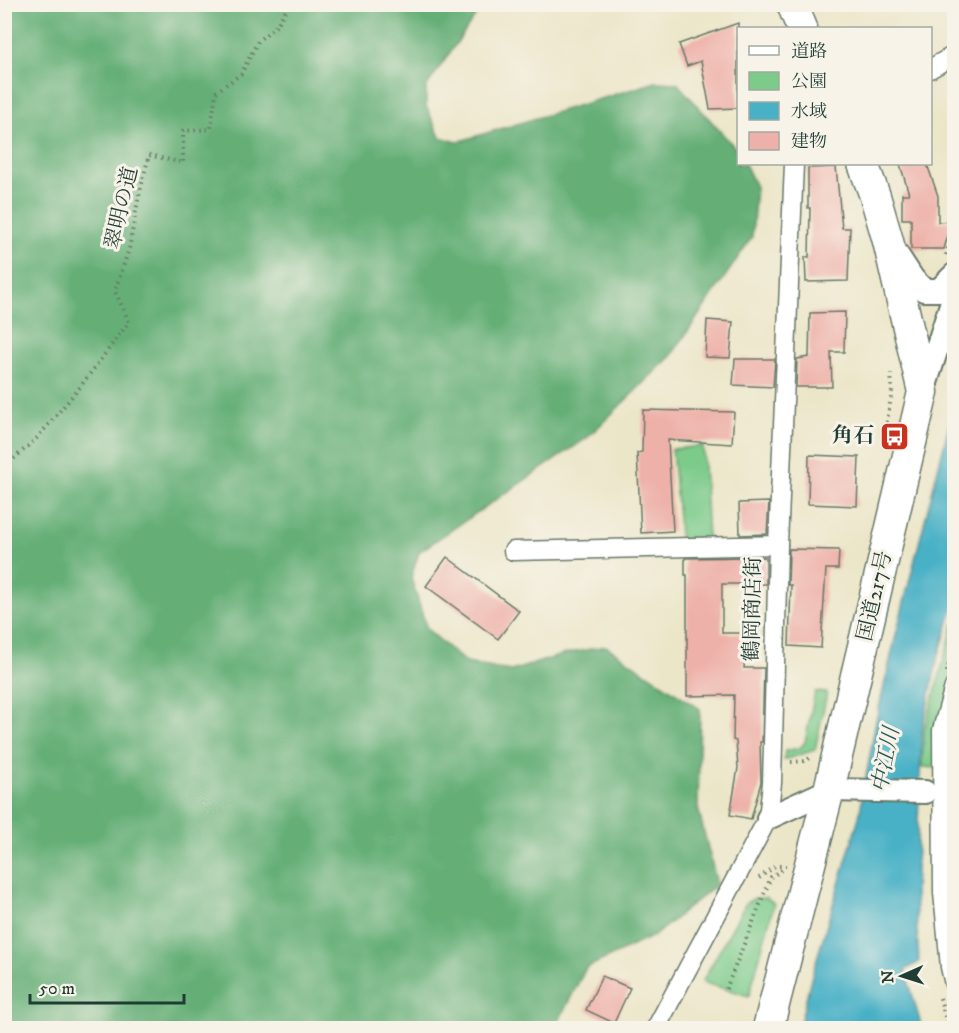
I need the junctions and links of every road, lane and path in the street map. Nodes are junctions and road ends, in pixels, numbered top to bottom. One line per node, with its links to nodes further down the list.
1 (289, 4): 15 (path, 翠明の道)
2 (792, 4): 3 (highway)
3 (802, 27)
4 (954, 56): 5 (street)
5 (932, 68)
6 (794, 165): 16 (street, 鶴岡商店街)
7 (863, 165): 9 (highway, 国道217号)
8 (954, 227): 10 (path)
9 (888, 242): 10 (street); 13 (highway, 国道217号)
10 (949, 270)
11 (954, 295): 13 (street)
12 (890, 362): 14 (path)
13 (923, 392): 22 (highway, 国道217号)
14 (884, 442)
15 (4, 465)
16 (778, 545): 17 (street); 23 (street, 鶴岡商店街)
17 (513, 551)
18 (954, 687): 21 (street)
19 (818, 752): 20 (path)
20 (791, 762)
21 (941, 790): 22 (street); 25 (street)
22 (843, 791): 23 (street); 28 (highway, 国道217号)
23 (768, 818): 27 (street, 鶴岡商店街)
24 (787, 866): 26 (path)
25 (954, 984)
26 (726, 989)
27 (656, 1029)
28 (768, 1029)

